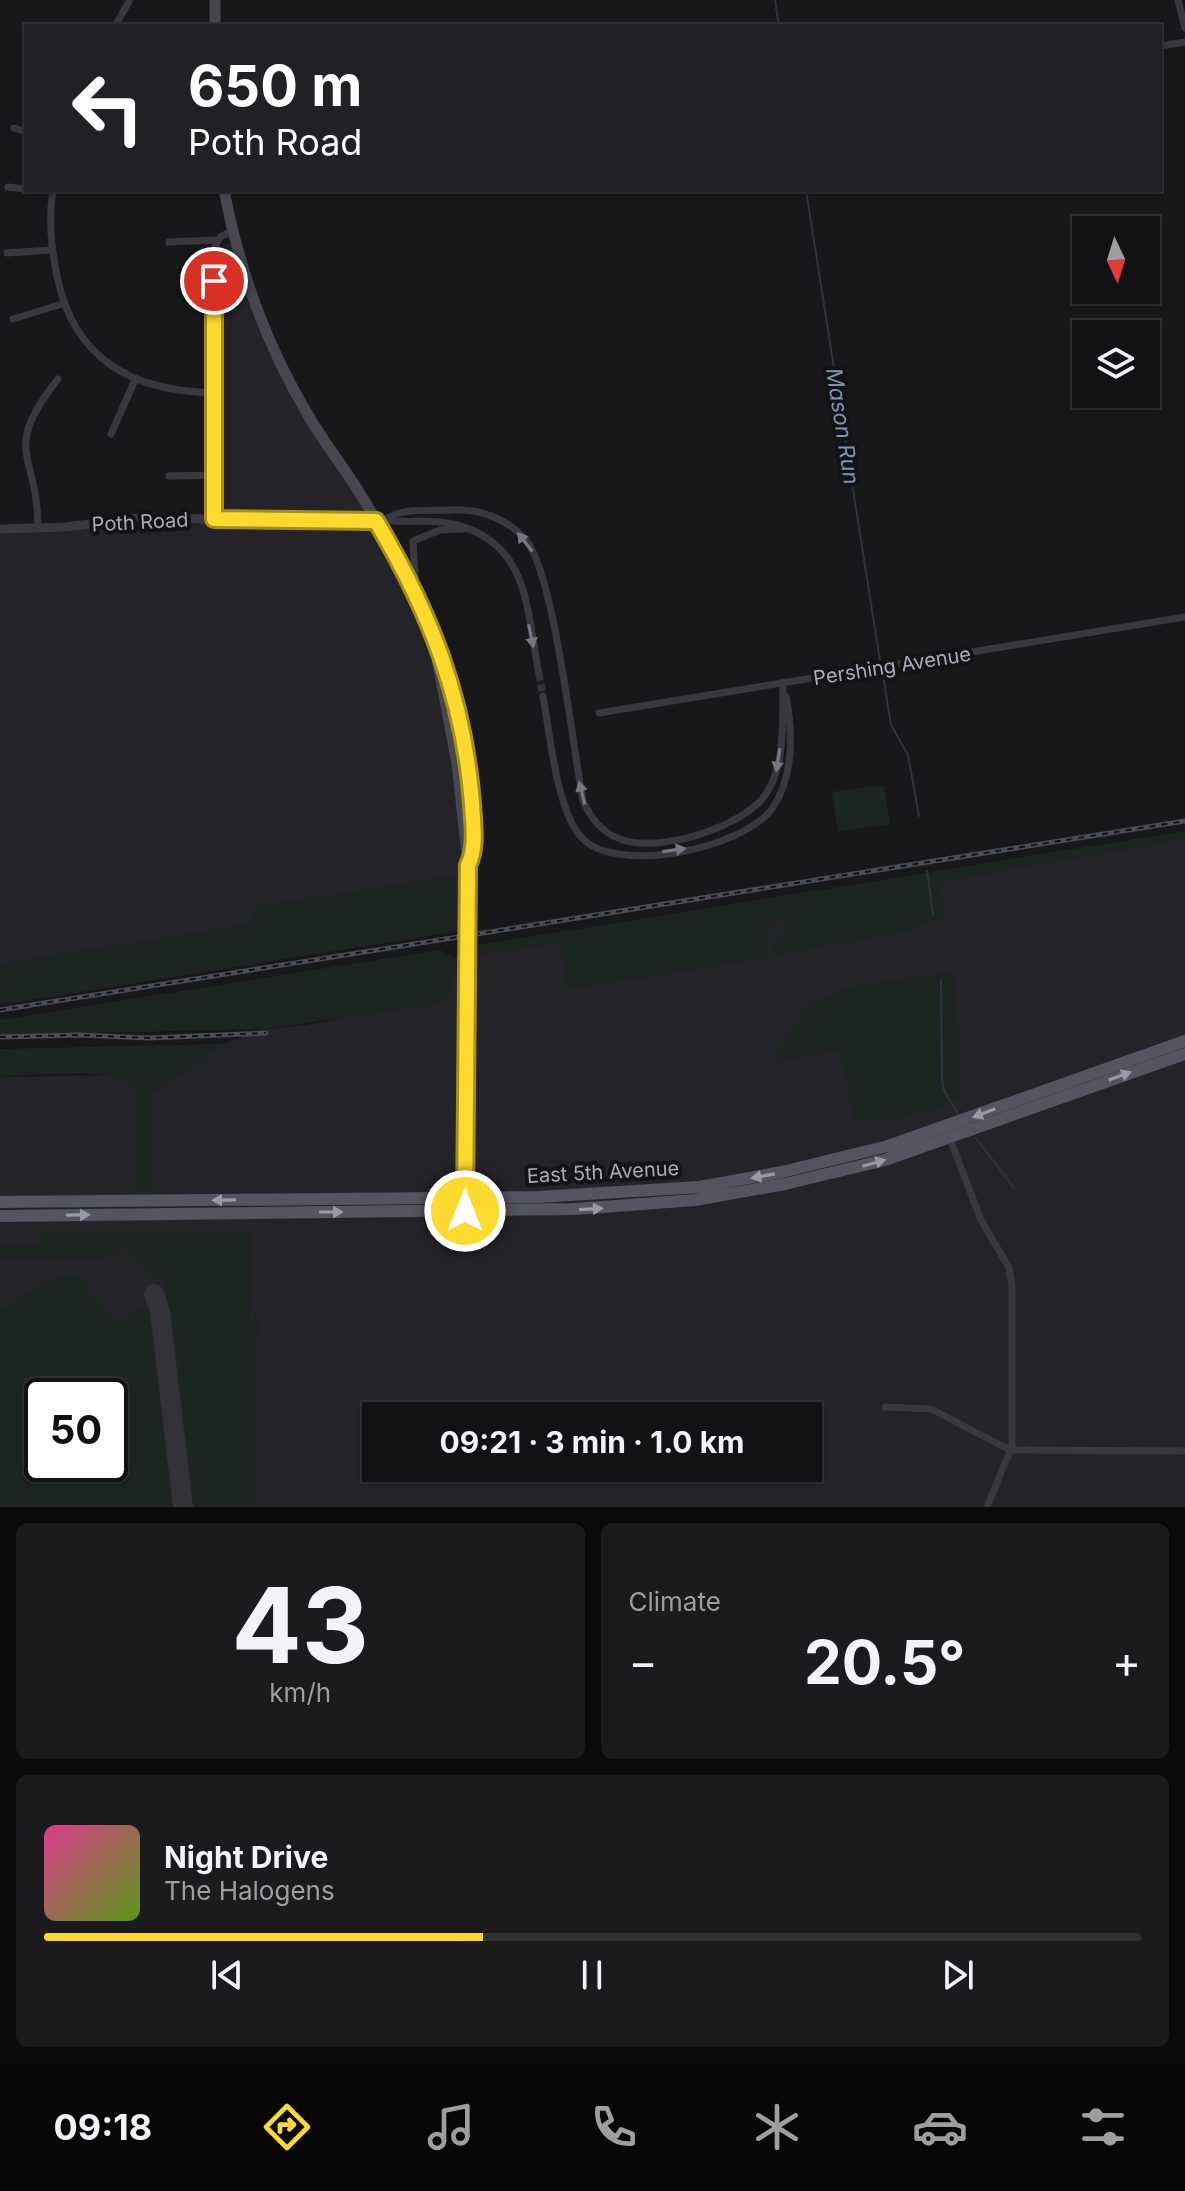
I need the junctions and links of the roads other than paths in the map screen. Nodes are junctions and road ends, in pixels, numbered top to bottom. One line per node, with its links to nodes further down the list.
1 (215, 0): 5 (main road)
2 (1178, 0): 6 (street)
3 (131, 1): 4 (street)
4 (116, 24)
5 (215, 24)
6 (1185, 28)
7 (1185, 42): 8 (street)
8 (1162, 46)
9 (14, 128): 10 (street)
10 (24, 131)
11 (8, 187): 12 (street)
12 (24, 189)
13 (53, 192): 18 (street)
14 (224, 192): 15 (main road)
15 (232, 231): 16 (street); 29 (main road)
16 (217, 240): 17 (street); 24 (street)
17 (169, 242)
18 (51, 250): 19 (street); 20 (street)
19 (7, 253)
20 (62, 304): 21 (street); 23 (street)
21 (13, 319)
22 (58, 379): 30 (street)
23 (135, 380): 24 (street); 25 (street)
24 (214, 393): 26 (street)
25 (111, 434)
26 (214, 475): 27 (street); 28 (street)
27 (169, 476)
28 (214, 519): 29 (street, Poth Road); 30 (street, Poth Road)
29 (380, 520): 31 (street); 33 (main road); 36 (street, one-way to 29)
30 (38, 528): 32 (street, Poth Road)
31 (468, 528): 33 (street); 35 (street, one-way to 35)
32 (0, 529)
33 (417, 599): 43 (main road)
34 (1185, 617): 36 (street, Pershing Avenue)
35 (539, 674)
36 (783, 682): 37 (street, one-way to 36); 38 (street, Pershing Avenue)
37 (543, 696)
38 (599, 713)
39 (1185, 1041): 41 (main road, East 5th Avenue, one-way to 41)
40 (1185, 1054): 41 (main road, East 5th Avenue, one-way to 40)
41 (948, 1132): 43 (main road, East 5th Avenue); 46 (street)
42 (0, 1202): 43 (main road, East 5th Avenue, one-way to 42)
43 (465, 1204): 44 (main road, East 5th Avenue, one-way to 43)
44 (0, 1216)
45 (885, 1407): 46 (street)
46 (1010, 1450): 47 (street); 48 (street)
47 (1185, 1451)
48 (987, 1507)

